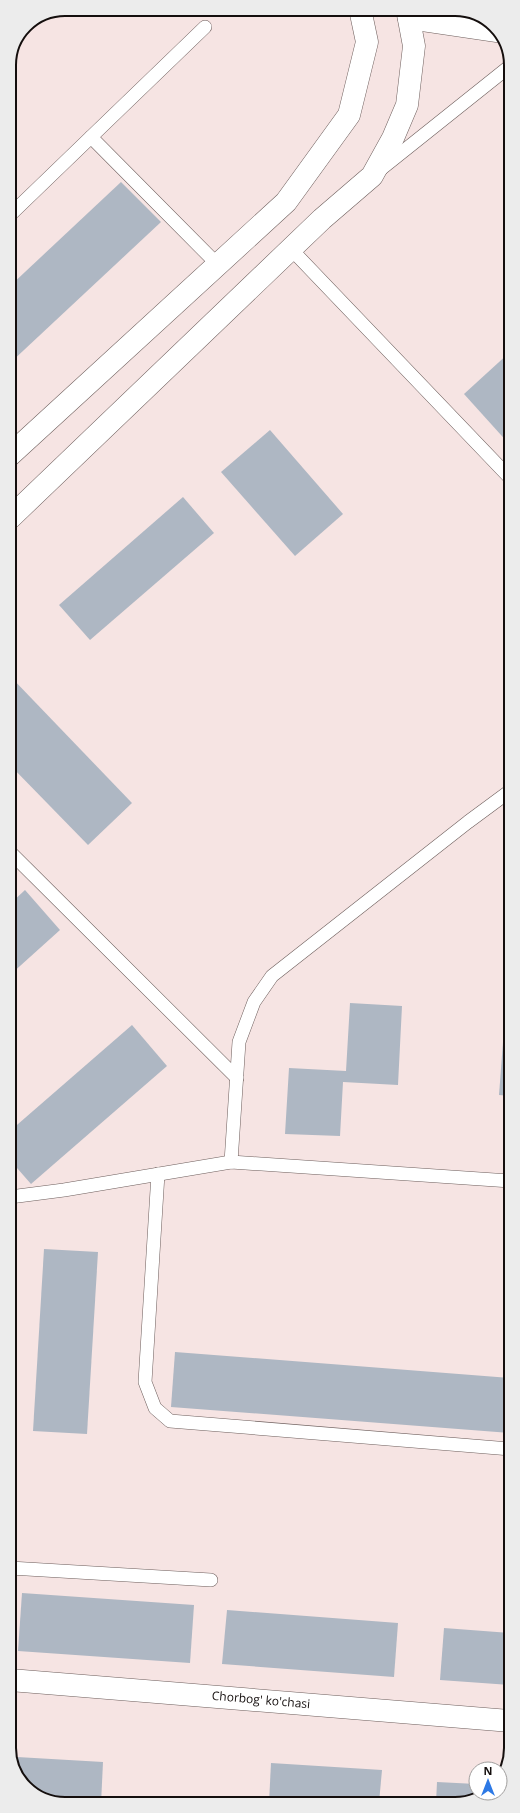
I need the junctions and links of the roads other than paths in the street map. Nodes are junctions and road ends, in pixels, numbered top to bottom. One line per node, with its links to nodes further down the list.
1 (361, 16): 11 (main road)
2 (408, 16): 8 (main road)
3 (419, 16): 5 (main road)
4 (205, 27): 7 (lane)
5 (487, 28)
6 (504, 71): 8 (lane)
7 (91, 137): 9 (lane); 11 (lane)
8 (372, 176): 10 (main road)
9 (16, 209)
10 (291, 249): 13 (lane); 14 (main road)
11 (218, 265): 12 (main road)
12 (16, 450)
13 (504, 472)
14 (16, 512)
15 (504, 795): 17 (lane)
16 (16, 858): 17 (lane)
17 (237, 1078): 18 (lane)
18 (231, 1162): 19 (lane); 20 (lane)
19 (158, 1174): 21 (lane); 22 (lane)
20 (504, 1181)
21 (16, 1196)
22 (504, 1447)
23 (16, 1568): 24 (lane)
24 (211, 1580)
25 (16, 1680): 26 (main road, Chorbog' ko'chasi)
26 (504, 1719)

